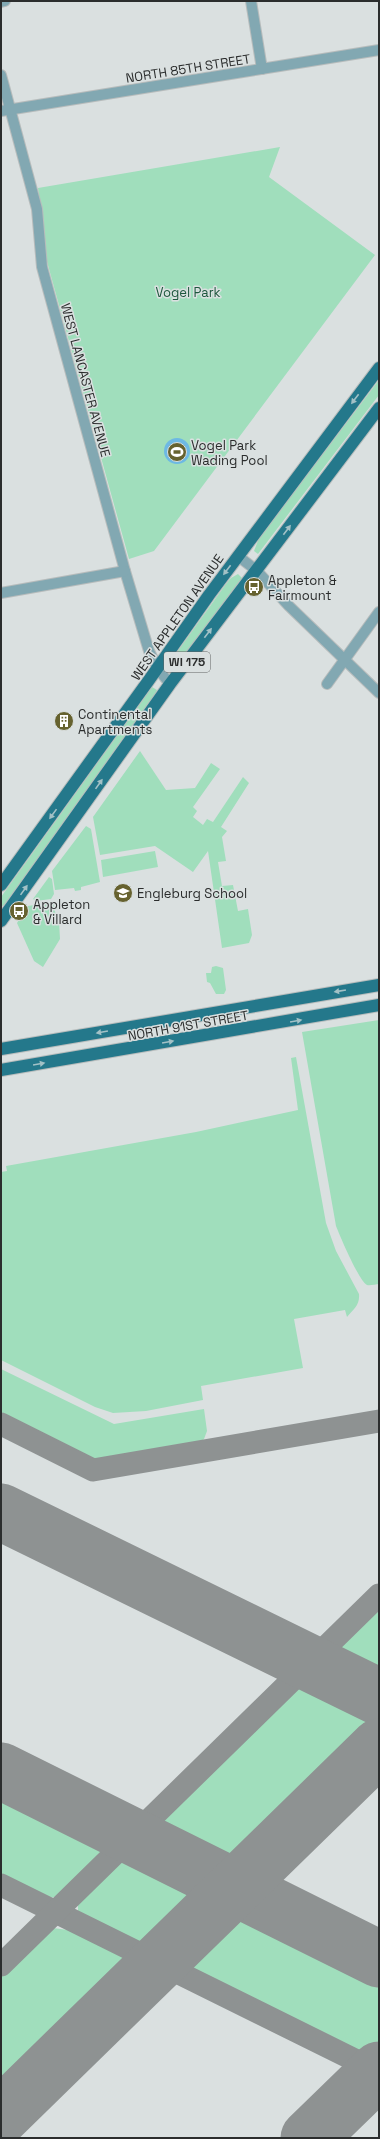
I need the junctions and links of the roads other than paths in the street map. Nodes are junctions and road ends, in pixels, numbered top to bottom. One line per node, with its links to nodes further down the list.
1 (5, 1): 3 (street)
2 (251, 1): 5 (street)
3 (1, 2)
4 (379, 50): 5 (street, NORTH 85TH STREET)
5 (262, 69): 7 (street, NORTH 85TH STREET)
6 (1, 75): 7 (street, WEST LANCASTER AVENUE)
7 (6, 110): 12 (street, WEST LANCASTER AVENUE)
8 (379, 368): 10 (main road, WEST APPLETON AVENUE / WI 175, one-way to 10)
9 (379, 408): 11 (main road, WI 175, one-way to 9)
10 (238, 556): 11 (street); 16 (main road, WEST APPLETON AVENUE / WI 175, one-way to 16)
11 (256, 570): 15 (street); 17 (main road, WI 175, one-way to 11)
12 (125, 571): 13 (street); 16 (street, WEST LANCASTER AVENUE)
13 (1, 593)
14 (379, 612): 15 (street)
15 (344, 659): 18 (street); 19 (street)
16 (158, 669): 17 (street, WEST LANCASTER AVENUE); 20 (main road, WEST APPLETON AVENUE / WI 175, one-way to 20)
17 (170, 684): 21 (main road, WI 175, one-way to 17)
18 (327, 684)
19 (379, 693)
20 (1, 885)
21 (1, 921)
22 (379, 986): 24 (main road, NORTH 91ST STREET, one-way to 24)
23 (379, 1005): 25 (main road, NORTH 91ST STREET, one-way to 23)
24 (1, 1049)
25 (1, 1070)

